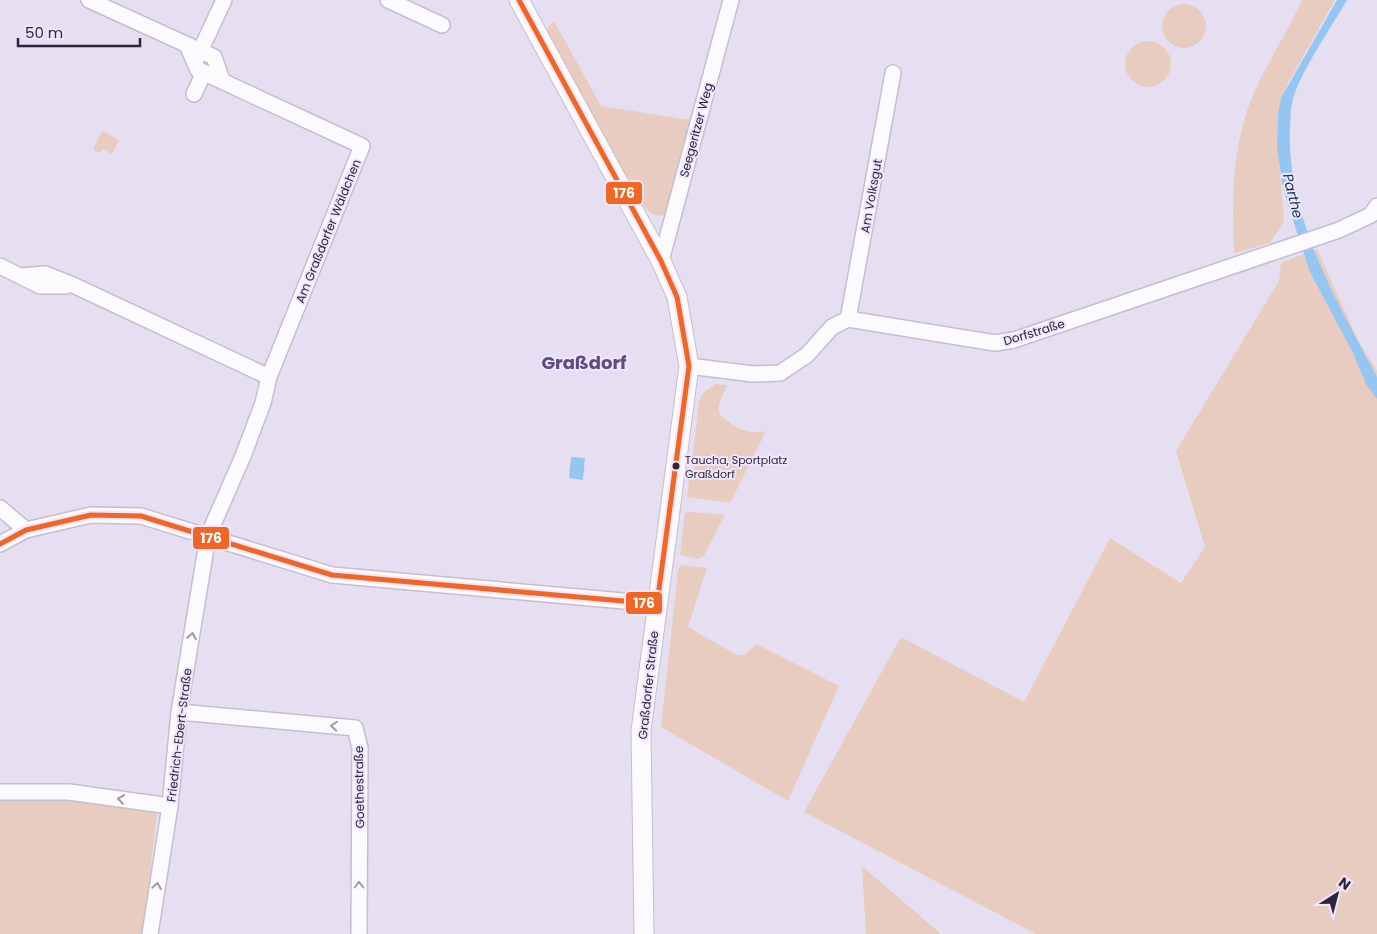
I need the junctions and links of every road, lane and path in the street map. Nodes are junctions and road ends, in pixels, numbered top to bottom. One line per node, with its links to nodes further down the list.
1 (89, 0): 7 (street, Am Graßdorfer Wäldchen)
2 (224, 0): 7 (street)
3 (388, 0): 6 (street)
4 (519, 0): 12 (street, Graßdorfer Straße)
5 (731, 0): 12 (street, Seegeritzer Weg)
6 (442, 25)
7 (196, 58): 9 (street, Am Graßdorfer Wäldchen); 9 (street, Am Graßdorfer Wäldchen); 10 (street)
8 (893, 73): 14 (street, Am Volksgut)
9 (222, 80): 16 (street, Am Graßdorfer Wäldchen)
10 (194, 94)
11 (1375, 215): 14 (street, Dorfstraße)
12 (661, 261): 15 (street, Graßdorfer Straße)
13 (0, 266): 16 (street)
14 (848, 319): 15 (street)
15 (689, 366): 21 (street, Graßdorfer Straße)
16 (269, 377): 19 (street, Am Graßdorfer Wäldchen)
17 (0, 508): 18 (street)
18 (26, 530): 19 (street); 20 (street)
19 (208, 536): 21 (street); 22 (street, Friedrich-Ebert-Straße, one-way to 19)
20 (0, 544)
21 (657, 604): 27 (street, Graßdorfer Straße)
22 (179, 712): 24 (street, Friedrich-Ebert-Straße); 26 (street, Goethestraße, one-way to 22)
23 (0, 792): 24 (street, one-way to 23)
24 (170, 806): 25 (street, Friedrich-Ebert-Straße, one-way to 24)
25 (150, 934)
26 (359, 934)
27 (644, 934)

